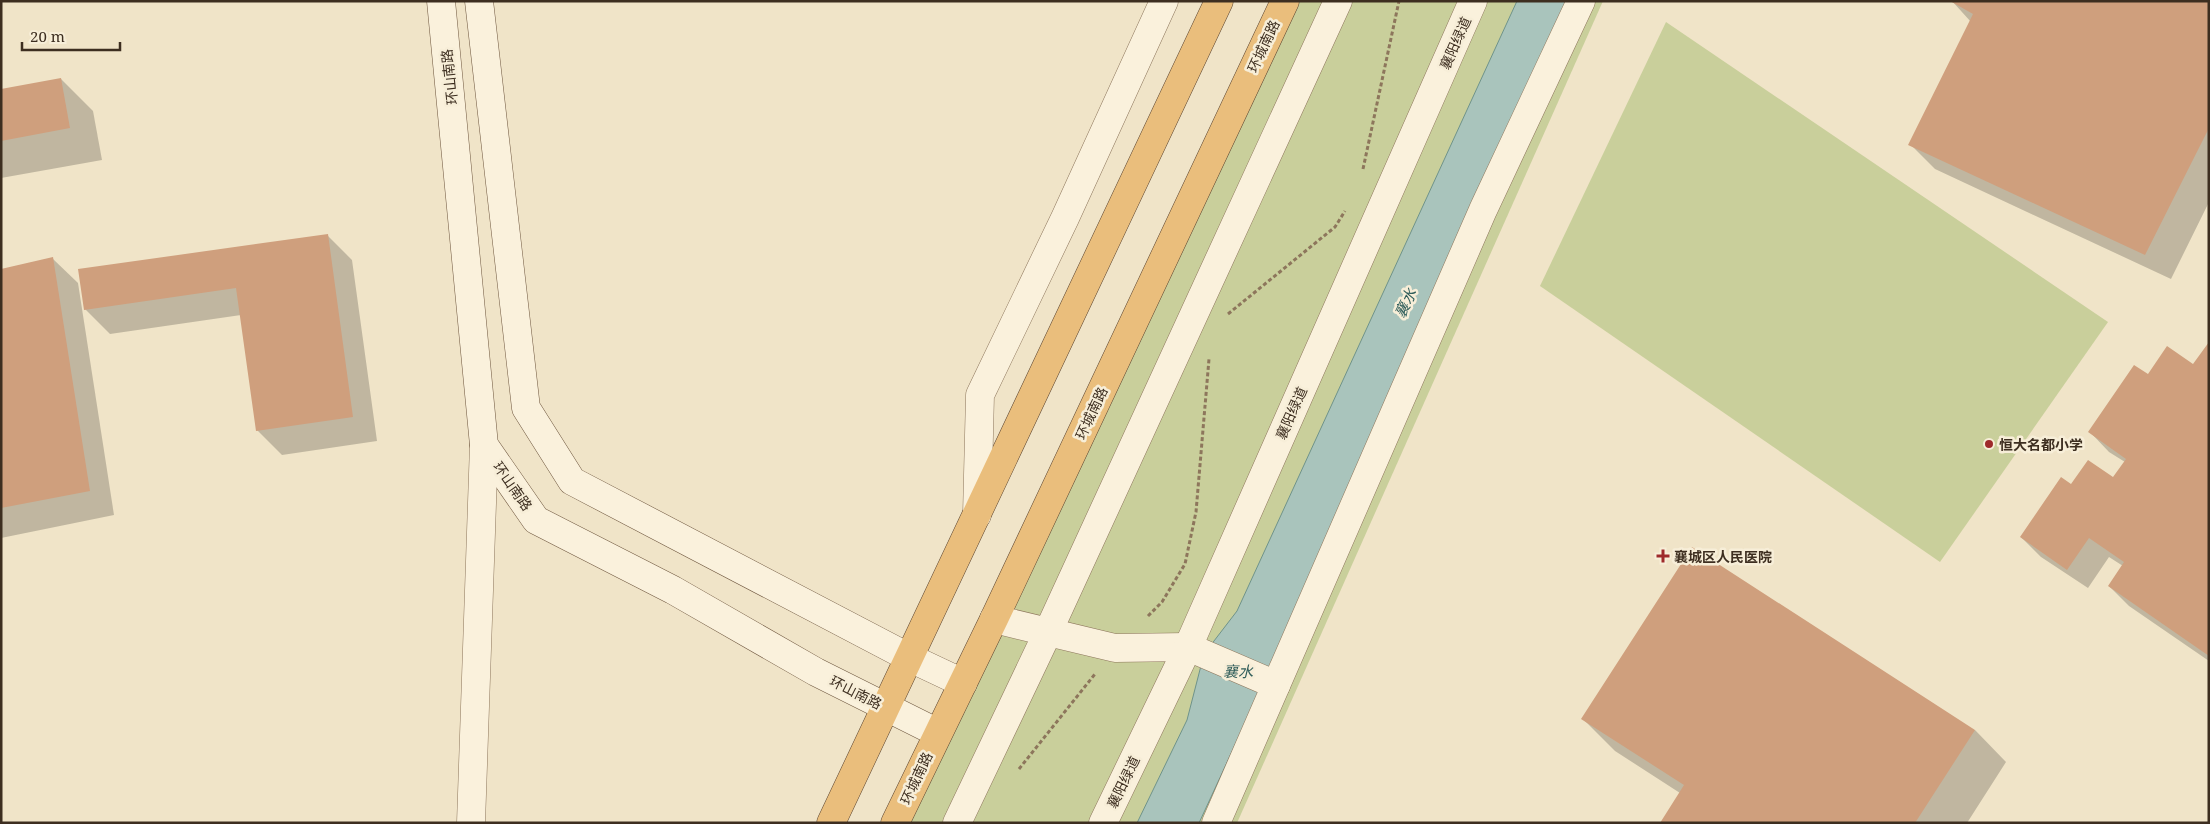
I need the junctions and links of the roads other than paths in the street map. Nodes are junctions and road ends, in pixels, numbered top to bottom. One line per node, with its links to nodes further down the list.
1 (441, 1): 9 (street, 环山南路)
2 (480, 1): 14 (street)
3 (1164, 1): 10 (street)
4 (1219, 1): 10 (highway)
5 (1285, 1): 11 (highway, 环城南路)
6 (1338, 1): 12 (street)
7 (1474, 1): 13 (street, 襄阳绿道)
8 (1581, 1): 16 (street)
9 (484, 445): 17 (street, 环山南路); 19 (street)
10 (977, 515): 14 (highway)
11 (994, 619): 12 (street); 15 (highway, 环城南路)
12 (1048, 632): 13 (street); 22 (street)
13 (1188, 646): 16 (street); 23 (street, 襄阳绿道)
14 (910, 658): 15 (street); 17 (highway)
15 (962, 683): 18 (highway, 环城南路)
16 (1275, 685): 24 (street)
17 (886, 708): 18 (street, 环山南路); 20 (highway)
18 (938, 733): 21 (highway, 环城南路)
19 (471, 823)
20 (831, 823)
21 (895, 823)
22 (957, 823)
23 (1103, 823)
24 (1216, 823)

